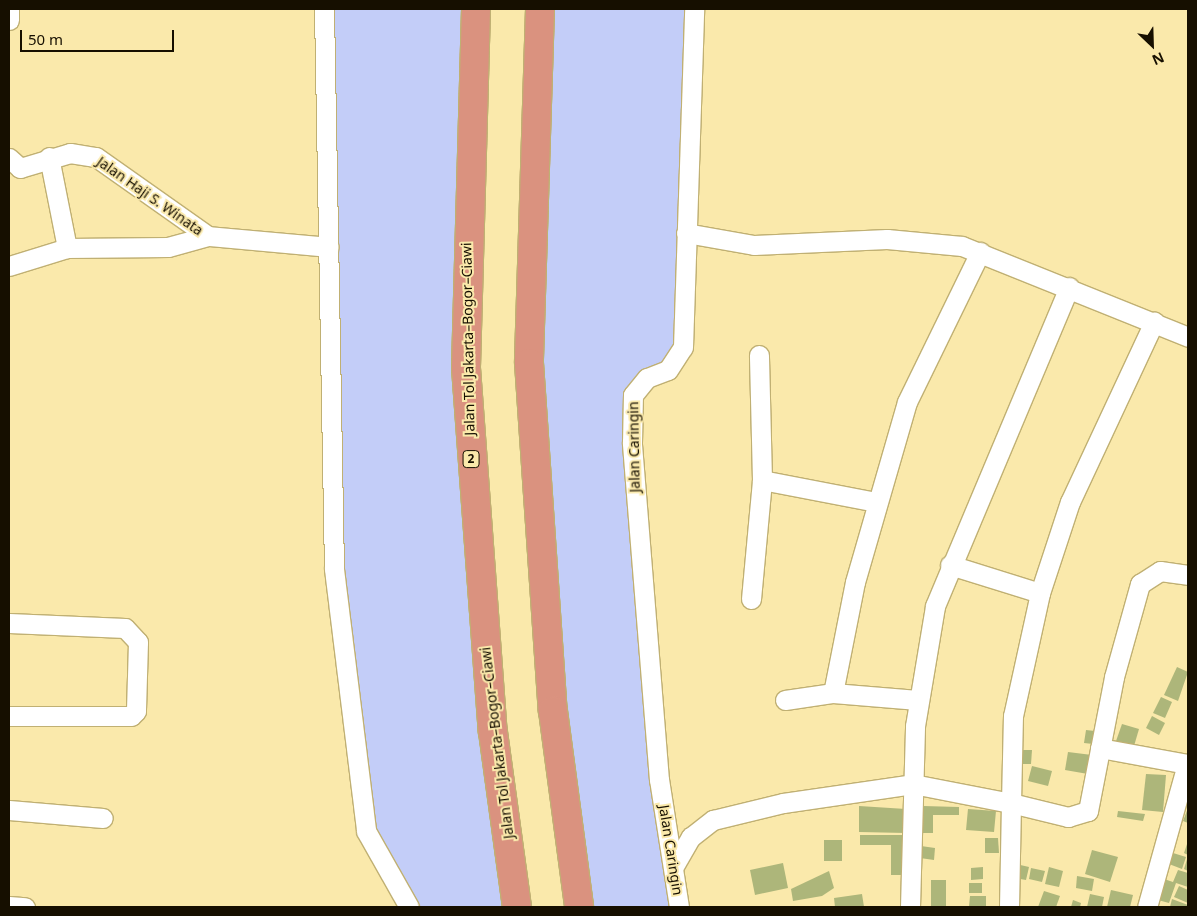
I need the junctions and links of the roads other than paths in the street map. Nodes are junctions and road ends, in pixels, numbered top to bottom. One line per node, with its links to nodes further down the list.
1 (9, 9): 6 (street)
2 (324, 9): 11 (street)
3 (476, 9): 40 (highway, Jalan Tol Jakarta–Bogor–Ciawi / 2)
4 (540, 9): 41 (highway)
5 (694, 9): 9 (street, Jalan Caringin)
6 (9, 20)
7 (49, 157): 8 (street, Jalan Haji S. Winata); 10 (street, Jalan Haji S. Winata); 12 (street)
8 (9, 158)
9 (686, 233): 13 (street); 36 (street, Jalan Caringin)
10 (208, 236): 11 (street); 12 (street)
11 (328, 247): 39 (street)
12 (67, 248): 14 (street)
13 (980, 252): 15 (street); 20 (street)
14 (9, 266)
15 (1069, 287): 16 (street); 21 (street)
16 (1154, 322): 17 (street); 23 (street)
17 (1188, 337)
18 (759, 355): 19 (street)
19 (762, 480): 20 (street); 24 (street)
20 (876, 502): 26 (street)
21 (950, 565): 23 (street); 28 (street)
22 (1188, 575): 30 (street)
23 (1040, 593): 33 (street)
24 (751, 599)
25 (9, 623): 29 (street)
26 (833, 693): 27 (street); 28 (street)
27 (784, 700)
28 (918, 700): 32 (street)
29 (9, 716)
30 (1100, 748): 31 (street); 33 (street)
31 (1188, 764): 45 (street)
32 (913, 784): 33 (street); 36 (street); 43 (street)
33 (1011, 803): 44 (street)
34 (9, 810): 35 (street)
35 (102, 818)
36 (674, 866): 42 (street, Jalan Caringin)
37 (9, 906): 38 (street)
38 (25, 907)
39 (409, 907)
40 (517, 907)
41 (579, 907)
42 (679, 907)
43 (910, 907)
44 (1009, 907)
45 (1147, 907)

